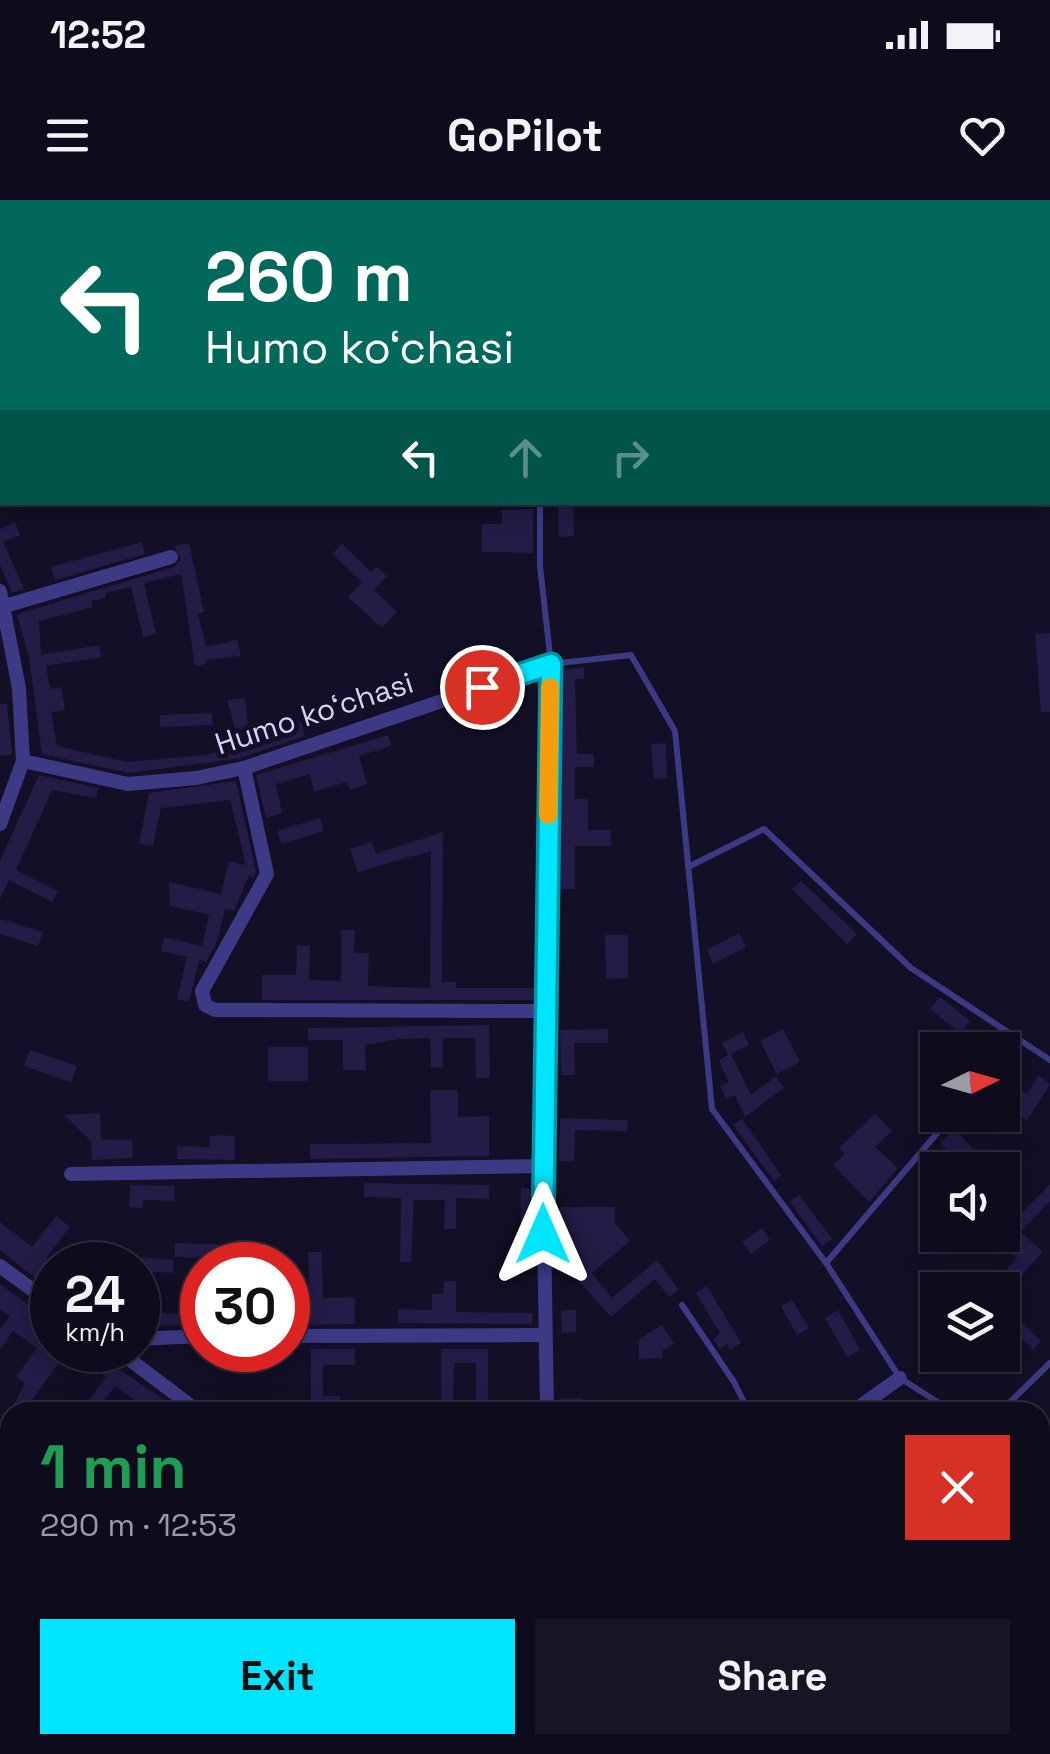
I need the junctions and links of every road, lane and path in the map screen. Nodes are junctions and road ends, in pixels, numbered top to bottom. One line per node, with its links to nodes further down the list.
1 (540, 505): 4 (lane)
2 (171, 557): 3 (street)
3 (2, 598): 5 (street)
4 (551, 664): 6 (street, Humo koʻchasi); 8 (lane); 9 (street)
5 (23, 762): 6 (street, Humo koʻchasi); 7 (street)
6 (244, 768): 9 (street)
7 (0, 824)
8 (688, 867): 10 (lane); 14 (lane)
9 (544, 1011): 12 (street)
10 (1050, 1060)
11 (938, 1132): 14 (lane)
12 (543, 1166): 13 (street); 19 (street)
13 (71, 1174)
14 (826, 1263): 22 (lane)
15 (0, 1266): 16 (street)
16 (30, 1288)
17 (682, 1305): 25 (lane)
18 (310, 1336): 19 (street)
19 (544, 1336): 24 (street)
20 (1050, 1363): 28 (lane)
21 (146, 1372): 23 (street)
22 (900, 1378): 26 (street); 27 (lane)
23 (186, 1402)
24 (547, 1402)
25 (744, 1402)
26 (866, 1402)
27 (937, 1402)
28 (1010, 1402)

